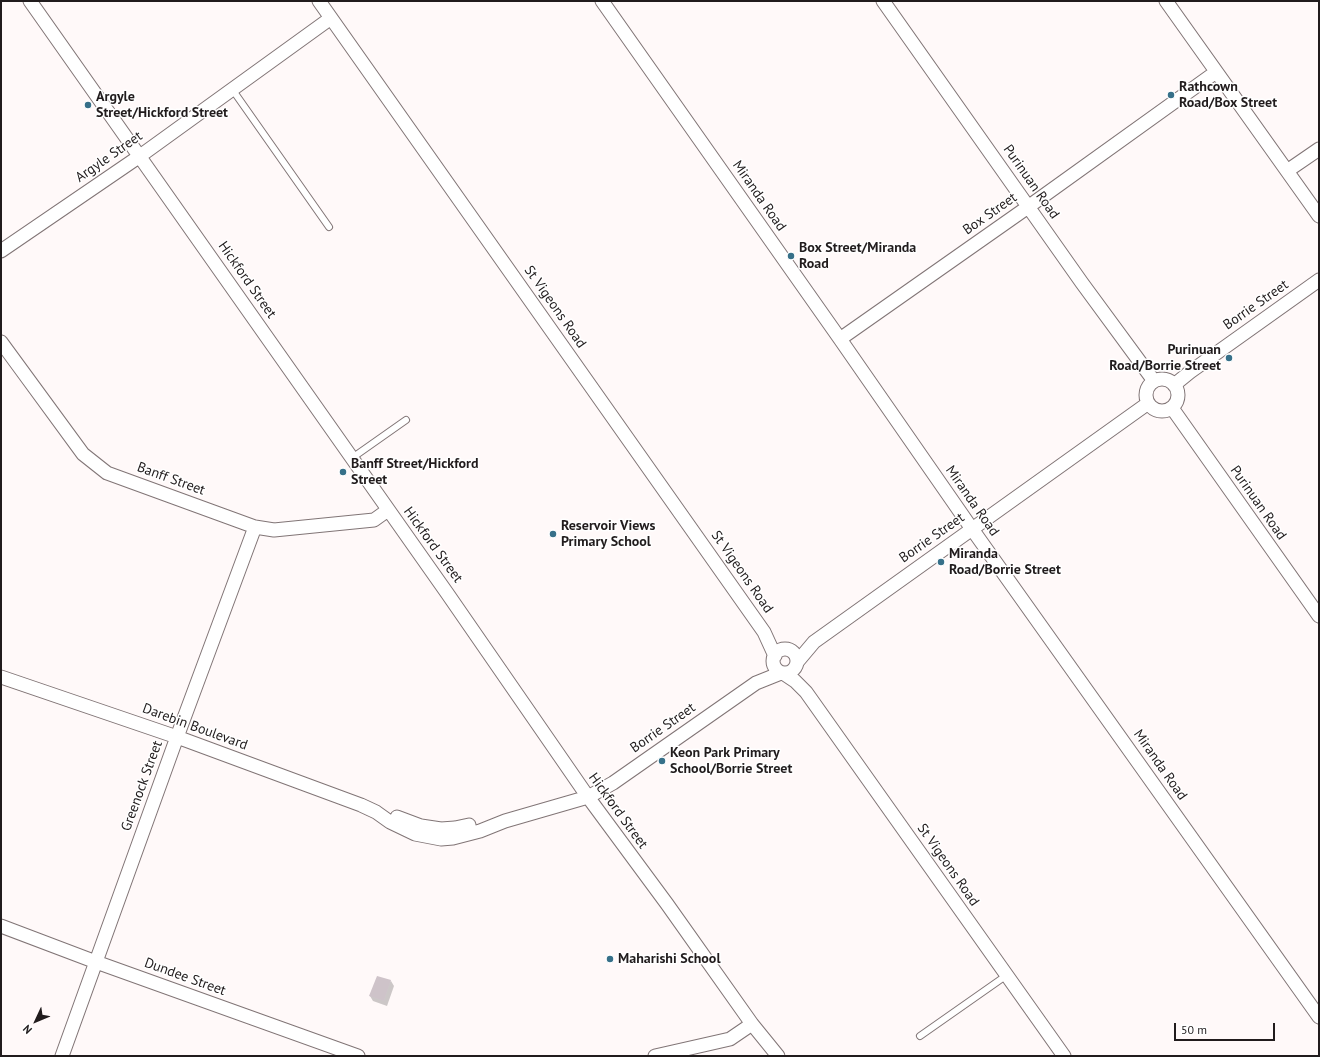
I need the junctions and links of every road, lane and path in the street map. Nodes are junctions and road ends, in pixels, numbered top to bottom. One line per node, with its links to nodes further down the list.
1 (30, 1): 10 (street, Hickford Street)
2 (319, 1): 6 (street, St Vigeons Road)
3 (602, 1): 17 (street, Miranda Road)
4 (883, 1): 12 (street, Purinuan Road)
5 (1166, 1): 7 (street)
6 (331, 18): 8 (street, Argyle Street); 30 (street, St Vigeons Road)
7 (1216, 72): 11 (street); 12 (street, Box Street)
8 (232, 89): 10 (street, Argyle Street); 14 (lane)
9 (1319, 149): 11 (street)
10 (140, 156): 15 (street, Argyle Street); 24 (street, Hickford Street)
11 (1287, 171): 13 (street)
12 (1028, 207): 17 (street, Box Street); 19 (street, Purinuan Road)
13 (1319, 216)
14 (329, 227)
15 (1, 251)
16 (1319, 280): 20 (street, Borrie Street)
17 (840, 338): 27 (street, Miranda Road)
18 (1, 342): 26 (street, Banff Street)
19 (1154, 381): 20 (street); 21 (street)
20 (1174, 385): 22 (street)
21 (1147, 404): 22 (street); 27 (street, Borrie Street)
22 (1172, 408): 28 (street, Purinuan Road)
23 (406, 420): 24 (lane)
24 (352, 458): 25 (street, Hickford Street)
25 (388, 510): 26 (street, Banff Street); 37 (street, Hickford Street)
26 (255, 527): 36 (street, Greenock Street)
27 (972, 529): 29 (street, Borrie Street); 41 (street, Miranda Road)
28 (1319, 616)
29 (814, 642): 30 (street, Borrie Street); 31 (street, Borrie Street)
30 (781, 654): 31 (street); 32 (street); 34 (street, Borrie Street)
31 (797, 664): 32 (street); 35 (street, St Vigeons Road)
32 (782, 673): 34 (street, Borrie Street); 35 (street, St Vigeons Road)
33 (1, 677): 36 (street, Darebin Boulevard)
34 (756, 683): 37 (street, Borrie Street)
35 (806, 692): 40 (street, St Vigeons Road)
36 (176, 737): 37 (street, Darebin Boulevard); 39 (street, Greenock Street)
37 (588, 797): 42 (street, Hickford Street)
38 (1, 926): 39 (street, Dundee Street)
39 (96, 962): 44 (street, Greenock Street); 45 (street, Dundee Street)
40 (1007, 975): 43 (lane); 49 (street, St Vigeons Road)
41 (1319, 1017)
42 (754, 1026): 46 (street); 47 (street, Hickford Street); 48 (street, Hickford Street)
43 (920, 1036)
44 (62, 1056)
45 (358, 1056)
46 (655, 1056)
47 (770, 1056)
48 (778, 1056)
49 (1064, 1056)

